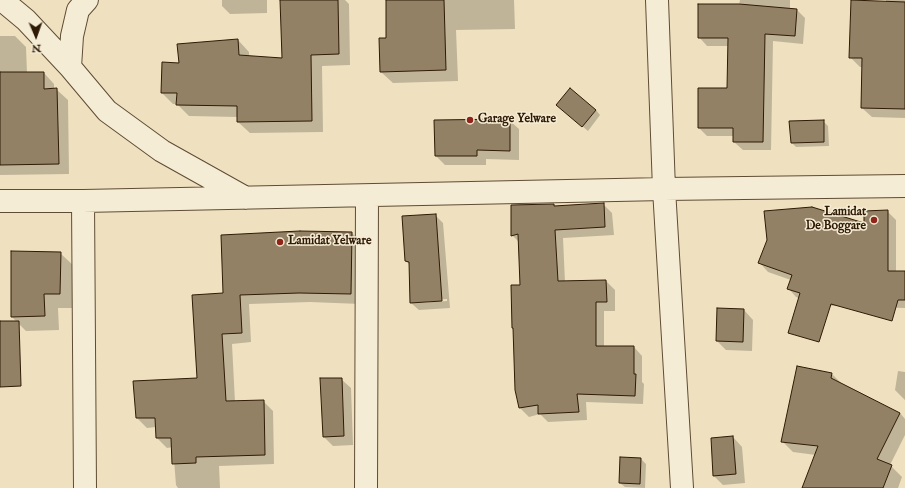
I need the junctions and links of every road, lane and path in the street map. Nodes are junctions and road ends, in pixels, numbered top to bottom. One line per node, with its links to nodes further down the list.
1 (2, 0): 4 (street)
2 (86, 0): 4 (street)
3 (657, 0): 6 (street)
4 (70, 66): 8 (street)
5 (905, 186): 6 (street)
6 (664, 189): 7 (street); 13 (street)
7 (367, 196): 8 (street); 12 (street)
8 (247, 198): 10 (street)
9 (0, 201): 10 (street)
10 (83, 201): 11 (street)
11 (85, 488)
12 (366, 488)
13 (682, 488)

